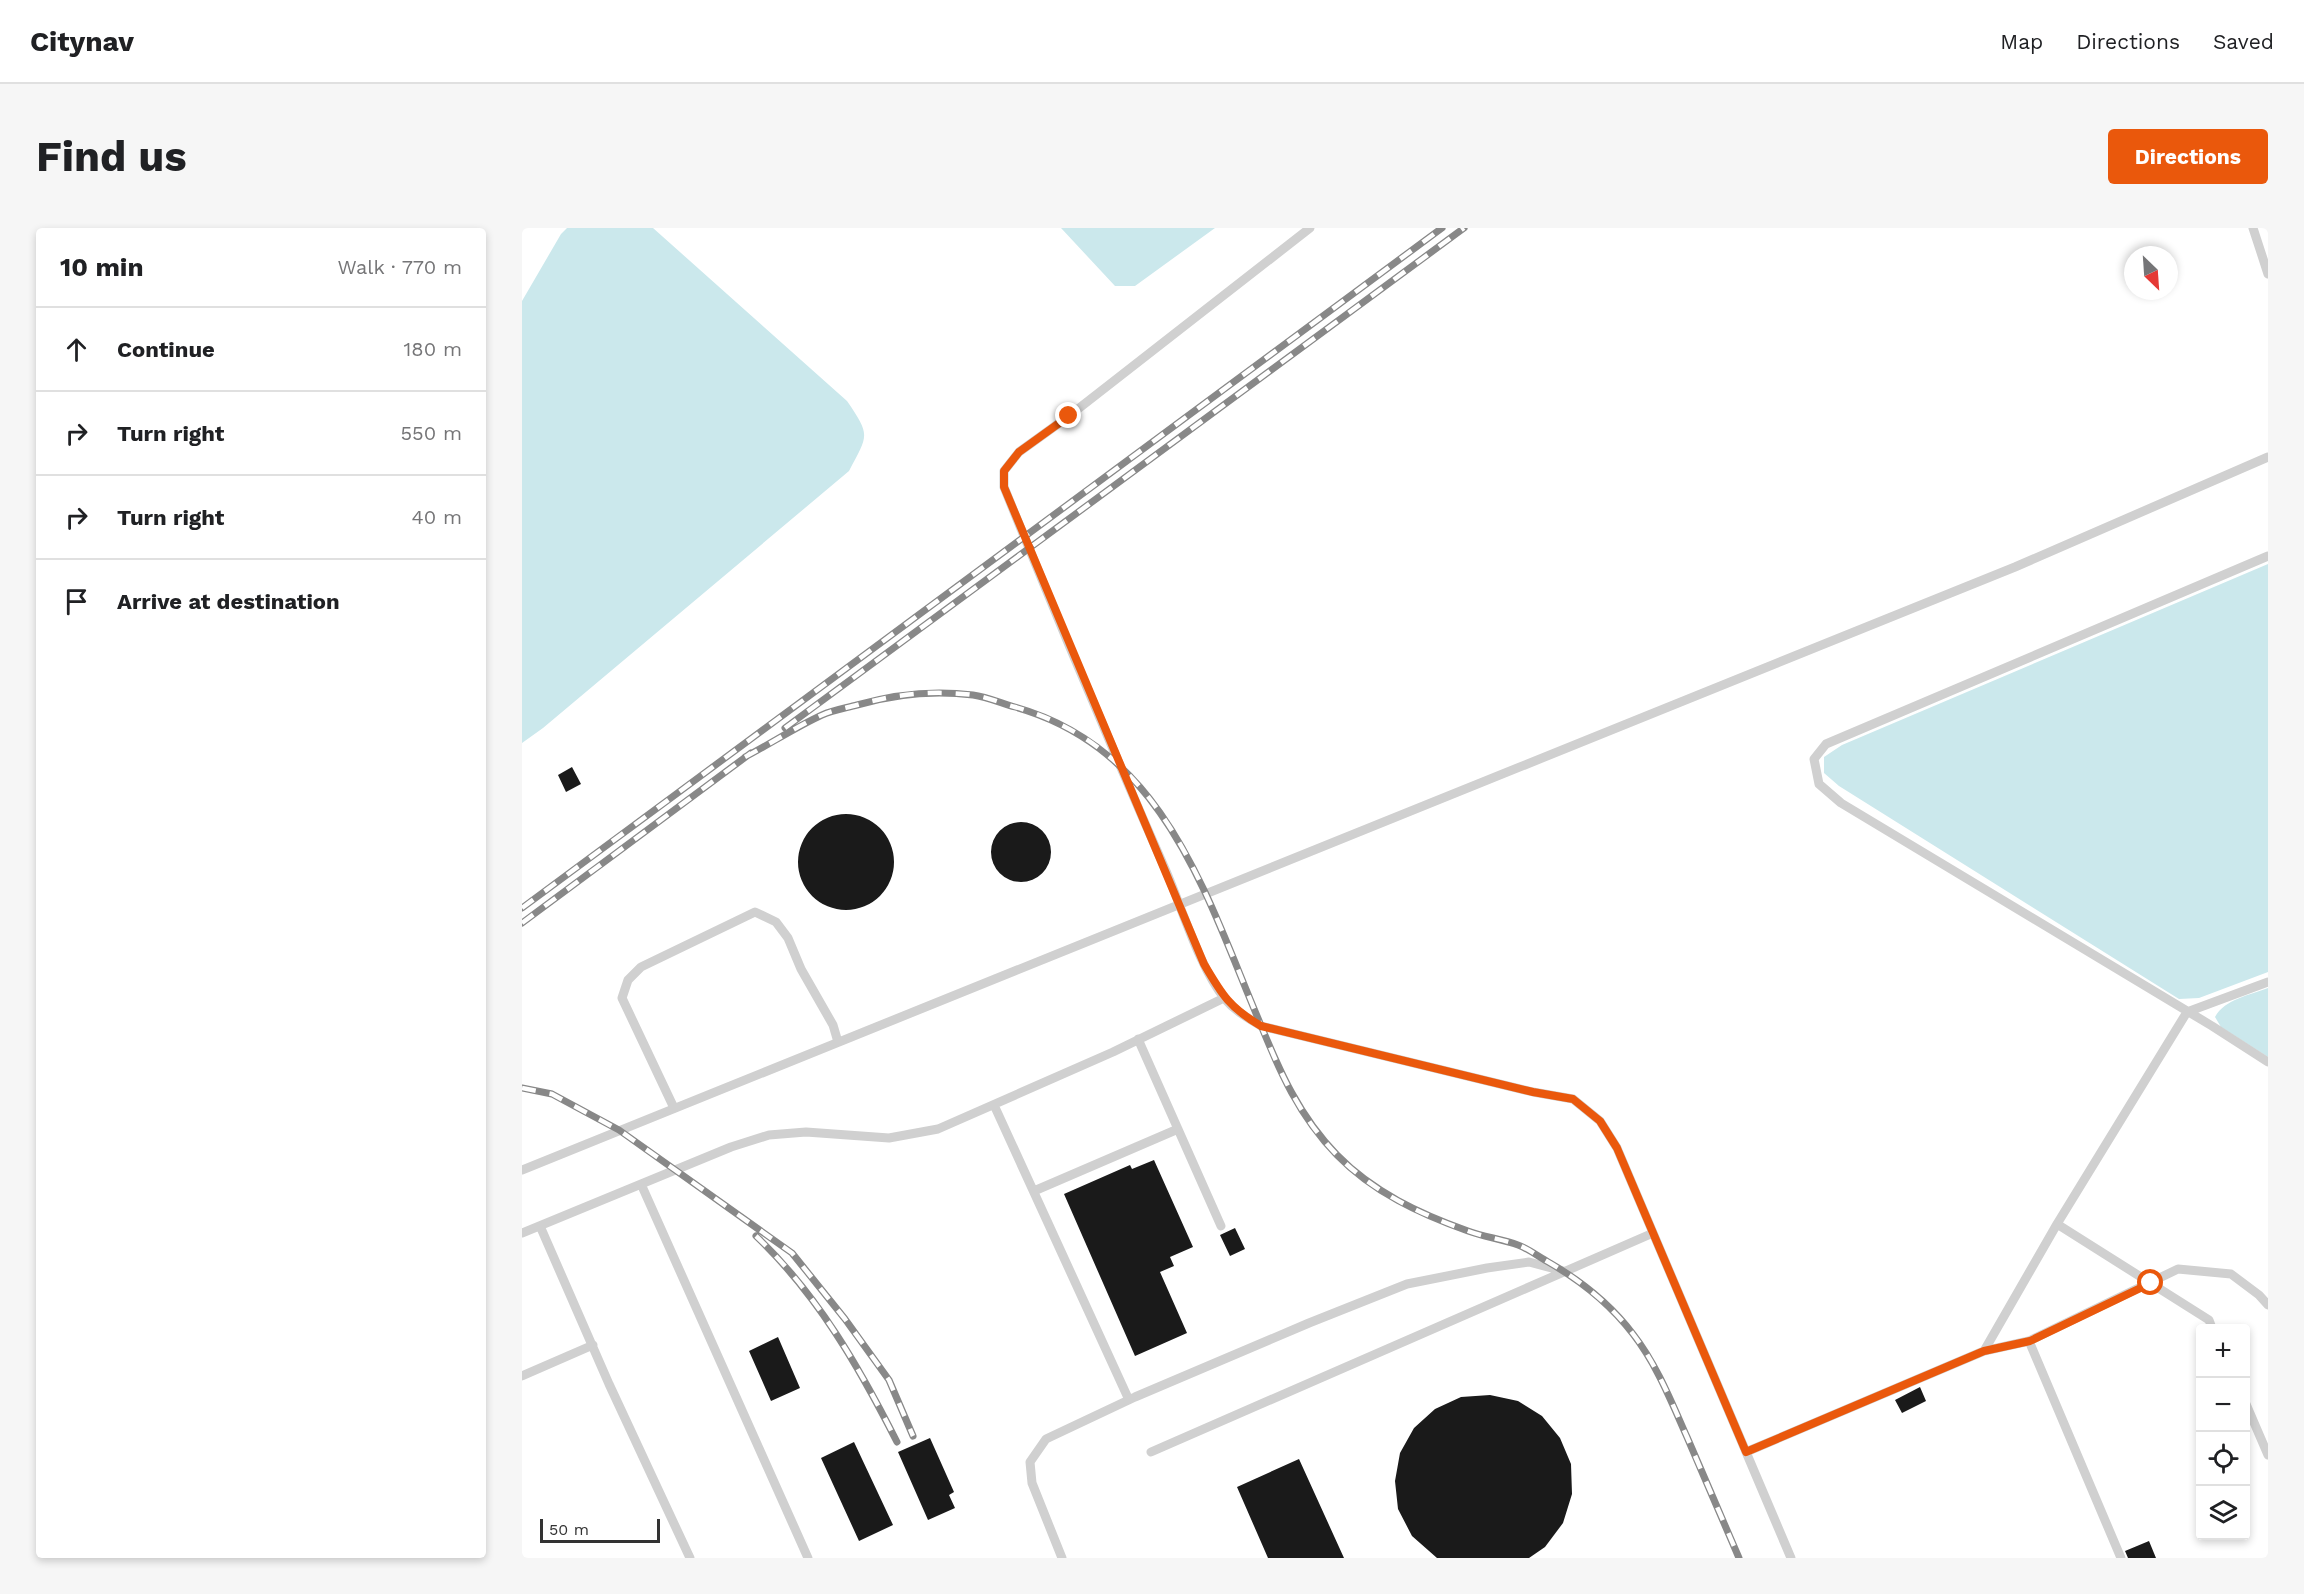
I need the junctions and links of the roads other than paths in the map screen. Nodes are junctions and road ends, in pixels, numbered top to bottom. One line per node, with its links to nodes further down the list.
1 (1310, 228): 6 (lane)
2 (2253, 228): 3 (lane)
3 (2268, 274)
4 (2268, 457): 6 (lane)
5 (2268, 556): 9 (lane)
6 (1180, 903): 8 (lane); 11 (lane)
7 (2268, 982): 9 (lane)
8 (1224, 999): 10 (lane); 23 (lane)
9 (2187, 1012): 12 (lane); 19 (lane)
10 (1138, 1040): 13 (lane); 15 (lane)
11 (838, 1042): 14 (lane); 14 (lane)
12 (2268, 1062)
13 (994, 1105): 17 (lane); 18 (lane)
14 (674, 1108): 16 (lane)
15 (1178, 1129): 18 (lane); 21 (lane)
16 (522, 1170)
17 (641, 1184): 20 (lane); 39 (lane)
18 (1034, 1191): 32 (lane)
19 (2057, 1224): 25 (lane); 30 (lane)
20 (540, 1226): 22 (lane); 29 (lane)
21 (1221, 1227)
22 (522, 1233)
23 (1653, 1233): 24 (lane); 35 (lane)
24 (1563, 1271): 32 (lane); 34 (lane)
25 (2151, 1283): 26 (lane); 27 (lane); 28 (lane)
26 (2268, 1305)
27 (2210, 1324)
28 (2030, 1341): 30 (lane); 42 (lane)
29 (593, 1346): 31 (lane); 38 (lane)
30 (1984, 1351): 35 (lane)
31 (522, 1376)
32 (1130, 1400): 37 (lane)
33 (2250, 1413): 36 (lane)
34 (1151, 1452)
35 (1746, 1452): 41 (lane)
36 (2268, 1455)
37 (1061, 1555): 40 (lane)
38 (690, 1558)
39 (808, 1558)
40 (1048, 1558)
41 (1791, 1558)
42 (2121, 1558)

